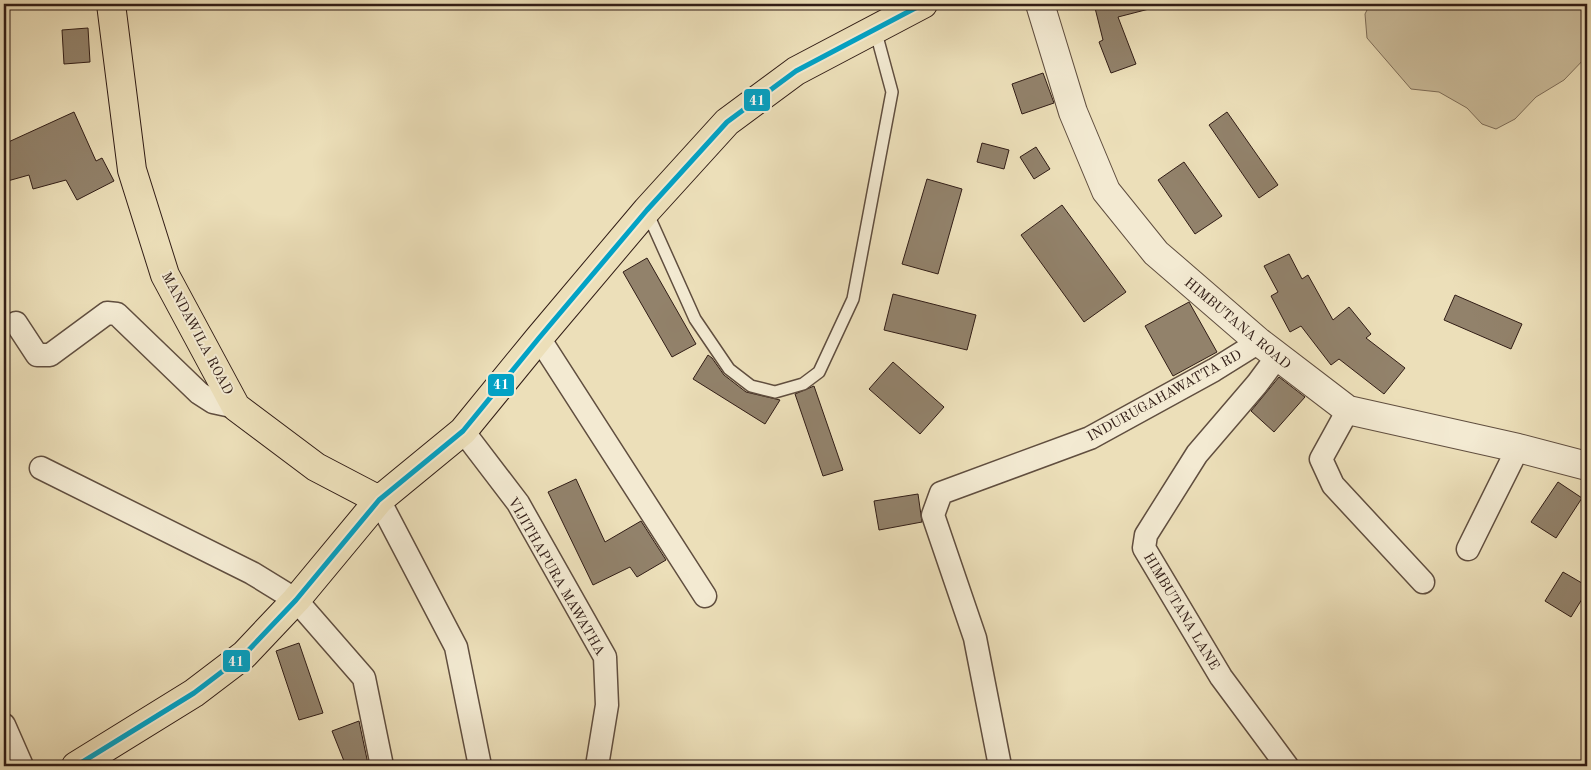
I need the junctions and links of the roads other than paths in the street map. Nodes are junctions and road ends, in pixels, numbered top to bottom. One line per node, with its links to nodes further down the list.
1 (111, 4): 9 (main road, MANDAWILA ROAD)
2 (923, 4): 4 (main road)
3 (1040, 4): 8 (street, HIMBUTANA ROAD)
4 (875, 29): 5 (main road); 5 (lane)
5 (646, 210): 7 (main road)
6 (16, 323): 9 (street)
7 (538, 338): 11 (main road); 18 (street)
8 (1268, 349): 10 (street, HIMBUTANA ROAD); 26 (street, INDURUGAHAWATTA RD); 27 (street, HIMBUTANA LANE)
9 (236, 406): 15 (main road, MANDAWILA ROAD)
10 (1348, 410): 12 (street, HIMBUTANA ROAD); 17 (street)
11 (463, 431): 15 (main road); 25 (street, VIJITHAPURA MAWATHA)
12 (1518, 448): 13 (street, HIMBUTANA ROAD); 16 (street)
13 (1587, 466)
14 (41, 468): 19 (street)
15 (379, 500): 19 (main road); 24 (street)
16 (1468, 549)
17 (1423, 582)
18 (705, 596)
19 (296, 600): 22 (main road); 23 (street)
20 (4, 725): 21 (street)
21 (22, 766)
22 (76, 766)
23 (382, 766)
24 (480, 766)
25 (597, 766)
26 (1000, 766)
27 (1287, 766)

